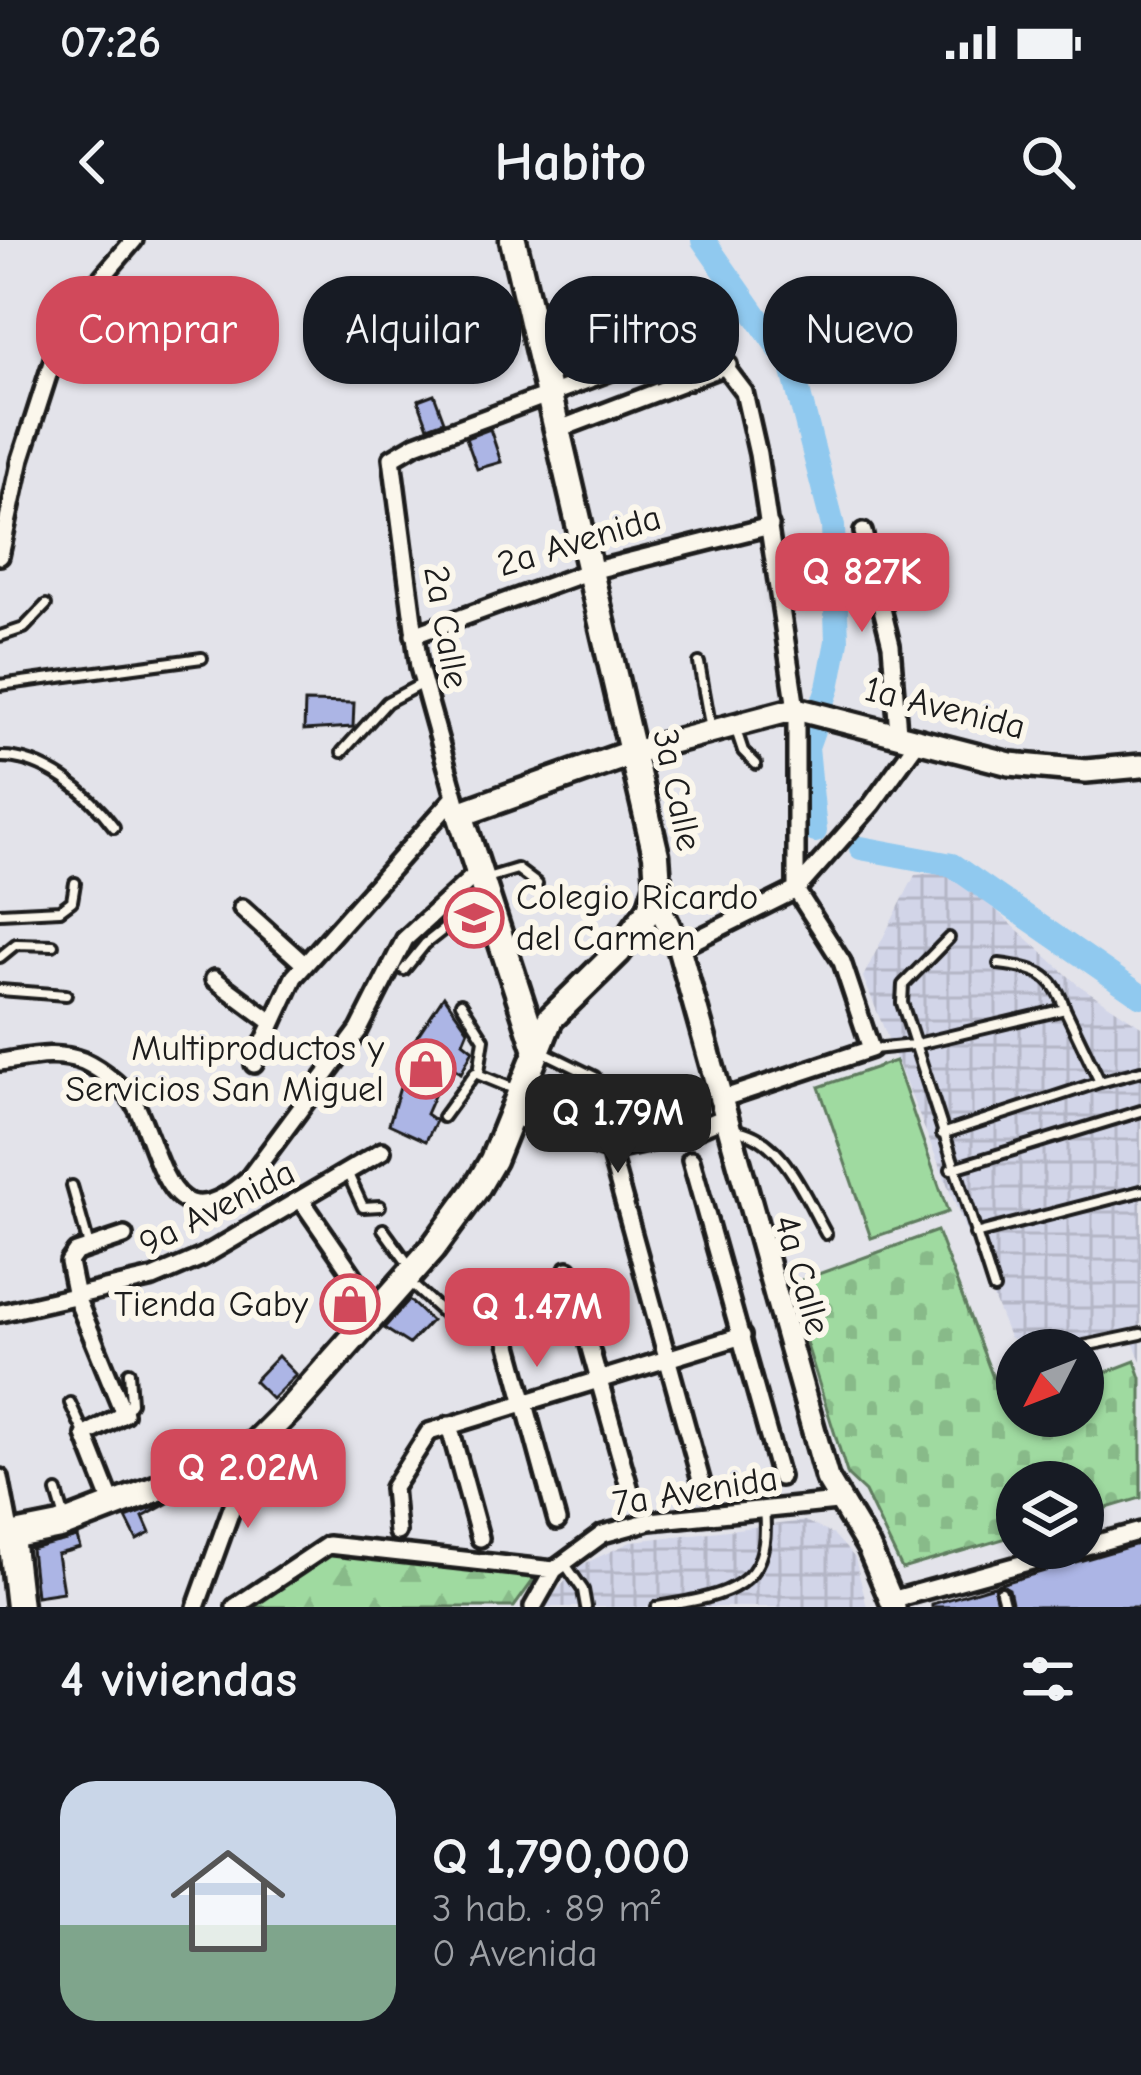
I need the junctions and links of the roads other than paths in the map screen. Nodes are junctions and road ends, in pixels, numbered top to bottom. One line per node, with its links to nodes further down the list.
1 (134, 240): 10 (street)
2 (513, 240): 6 (main road, 3a Calle)
3 (574, 384): 6 (street)
4 (678, 384): 7 (street)
5 (739, 384): 8 (street)
6 (548, 394): 7 (main road, 3a Calle); 13 (street, 2a Calle)
7 (557, 430): 11 (main road, 3a Calle)
8 (770, 526): 11 (street, 2a Avenida); 19 (street)
9 (863, 532): 22 (street)
10 (0, 556)
11 (587, 572): 13 (street, 2a Avenida); 24 (main road, 3a Calle)
12 (46, 605): 14 (lane)
13 (413, 635): 17 (street, 2a Calle)
14 (0, 636)
15 (202, 658): 18 (lane)
16 (699, 663): 21 (lane)
17 (423, 683): 23 (lane); 28 (street, 2a Calle)
18 (0, 685)
19 (798, 709): 20 (main road, 1a Avenida); 22 (main road, 1a Avenida); 33 (street)
20 (736, 725): 21 (main road, 1a Avenida); 26 (lane)
21 (711, 731): 24 (main road, 1a Avenida)
22 (909, 735): 27 (main road, 1a Avenida); 33 (street)
23 (342, 752)
24 (634, 752): 28 (main road, 1a Avenida); 34 (main road, 3a Calle)
25 (0, 758): 29 (lane)
26 (756, 764)
27 (1141, 766)
28 (457, 806): 31 (main road); 42 (street)
29 (114, 827)
30 (75, 883): 36 (lane)
31 (481, 883): 32 (lane); 44 (lane); 52 (main road); 54 (street)
32 (537, 884)
33 (796, 890): 39 (street); 53 (street)
34 (656, 898): 39 (main road, 4a Calle); 40 (main road, 3a Calle)
35 (242, 908): 42 (street)
36 (0, 913)
37 (949, 938): 51 (lane)
38 (53, 945): 41 (lane)
39 (679, 948): 40 (main road); 62 (main road, 4a Calle)
40 (617, 952): 52 (main road, 3a Calle)
41 (0, 957)
42 (304, 964): 50 (street)
43 (999, 964): 49 (lane)
44 (404, 970)
45 (214, 979): 50 (street)
46 (0, 989): 47 (lane)
47 (65, 994)
48 (461, 1003): 56 (lane)
49 (1065, 1009): 51 (lane); 59 (lane)
50 (273, 1023): 55 (street)
51 (914, 1046): 53 (lane); 64 (lane)
52 (536, 1048): 58 (lane); 60 (main road, 3a Calle)
53 (871, 1049): 62 (street)
54 (0, 1062)
55 (254, 1064)
56 (479, 1072): 60 (lane); 63 (lane)
57 (1141, 1072): 59 (lane)
58 (595, 1077)
59 (1100, 1082): 64 (lane)
60 (516, 1103): 66 (street); 80 (main road, 3a Calle)
61 (1141, 1112): 68 (lane)
62 (722, 1116): 66 (street); 75 (lane); 104 (main road, 4a Calle)
63 (443, 1117)
64 (942, 1134): 68 (lane)
65 (382, 1150): 69 (street, 9a Avenida)
66 (610, 1151): 90 (street)
67 (692, 1160): 88 (street)
68 (952, 1169): 76 (lane)
69 (347, 1172): 72 (street, 9a Avenida); 73 (lane)
70 (72, 1186): 78 (lane)
71 (1141, 1191): 76 (lane)
72 (302, 1201): 82 (street, 9a Avenida); 83 (street)
73 (380, 1206)
74 (383, 1229): 80 (lane)
75 (826, 1234)
76 (975, 1234): 81 (lane)
77 (124, 1237): 78 (street)
78 (89, 1247): 82 (street)
79 (568, 1270): 92 (street)
80 (409, 1274): 83 (main road, 3a Calle); 84 (lane)
81 (994, 1289)
82 (76, 1297): 85 (street, 9a Avenida); 95 (street)
83 (377, 1310): 98 (main road, 3a Calle)
84 (442, 1312)
85 (0, 1313)
86 (506, 1334): 93 (street)
87 (1141, 1334): 89 (lane)
88 (742, 1336): 90 (street); 99 (street)
89 (1104, 1342)
90 (666, 1357): 92 (street); 101 (street)
91 (129, 1372): 95 (lane)
92 (595, 1380): 93 (street); 103 (street)
93 (522, 1400): 96 (street); 107 (street)
94 (70, 1403): 97 (lane)
95 (124, 1413): 97 (street)
96 (449, 1425): 110 (street); 112 (street)
97 (85, 1435): 105 (street)
98 (255, 1444): 105 (main road); 117 (street)
99 (780, 1477)
100 (0, 1478): 111 (street)
101 (702, 1484)
102 (57, 1492): 108 (lane)
103 (631, 1494)
104 (837, 1502): 106 (street, 7a Avenida); 115 (main road, 4a Calle)
105 (113, 1506): 108 (main road)
106 (764, 1510): 113 (street, 7a Avenida); 121 (lane)
107 (557, 1520)
108 (67, 1523): 111 (main road)
109 (1141, 1531): 115 (street)
110 (398, 1532)
111 (5, 1537): 116 (main road)
112 (480, 1538)
113 (560, 1566): 118 (street); 119 (street); 120 (lane)
114 (1001, 1592): 122 (lane)
115 (892, 1603)
116 (19, 1607)
117 (196, 1607)
118 (235, 1607)
119 (533, 1607)
120 (586, 1607)
121 (657, 1607)
122 (1005, 1607)

